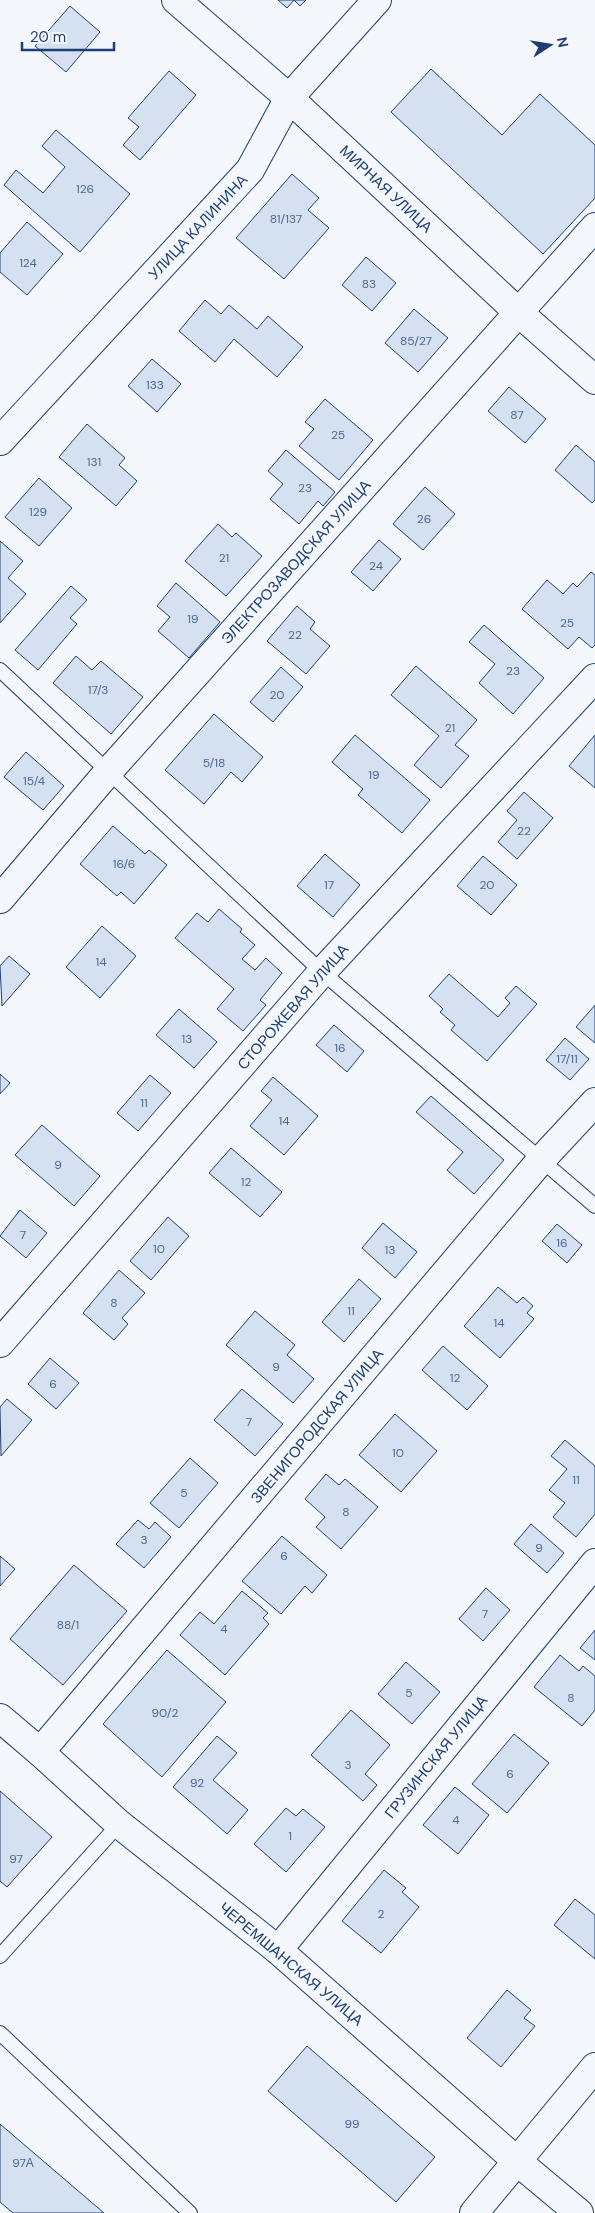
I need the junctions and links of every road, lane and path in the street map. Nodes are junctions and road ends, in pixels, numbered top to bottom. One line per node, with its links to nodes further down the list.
1 (176, 0): 3 (street, МИРНАЯ УЛИЦА)
2 (377, 0): 3 (street, УЛИЦА КАЛИНИНА)
3 (289, 98): 5 (street, МИРНАЯ УЛИЦА); 7 (street, УЛИЦА КАЛИНИНА)
4 (595, 227): 5 (street, ЭЛЕКТРОЗАВОДСКАЯ УЛИЦА)
5 (518, 312): 6 (street, МИРНАЯ УЛИЦА); 10 (street, ЭЛЕКТРОЗАВОДСКАЯ УЛИЦА)
6 (595, 380)
7 (0, 441)
8 (0, 670): 10 (lane)
9 (595, 678): 12 (street, СТОРОЖЕВАЯ УЛИЦА)
10 (108, 772): 11 (street, ЭЛЕКТРОЗАВОДСКАЯ УЛИЦА); 12 (lane)
11 (0, 900)
12 (322, 972): 14 (lane); 16 (street, СТОРОЖЕВАЯ УЛИЦА)
13 (595, 1102): 14 (street, ЗВЕНИГОРОДСКАЯ УЛИЦА)
14 (542, 1160): 15 (lane); 19 (street, ЗВЕНИГОРОДСКАЯ УЛИЦА)
15 (595, 1206)
16 (0, 1343)
17 (595, 1563): 21 (street, ГРУЗИНСКАЯ УЛИЦА)
18 (0, 1718): 19 (street, ЧЕРЕМШАНСКАЯ УЛИЦА)
19 (40, 1752): 20 (street, ЧЕРЕМШАНСКАЯ УЛИЦА)
20 (119, 1824): 21 (street, ЧЕРЕМШАНСКАЯ УЛИЦА); 22 (lane)
21 (278, 1950): 25 (street, ЧЕРЕМШАНСКАЯ УЛИЦА)
22 (0, 1956)
23 (0, 2033): 26 (lane)
24 (595, 2067): 25 (street)
25 (518, 2162): 27 (street); 28 (street, ЧЕРЕМШАНСКАЯ УЛИЦА)
26 (190, 2213)
27 (474, 2213)
28 (579, 2213)

